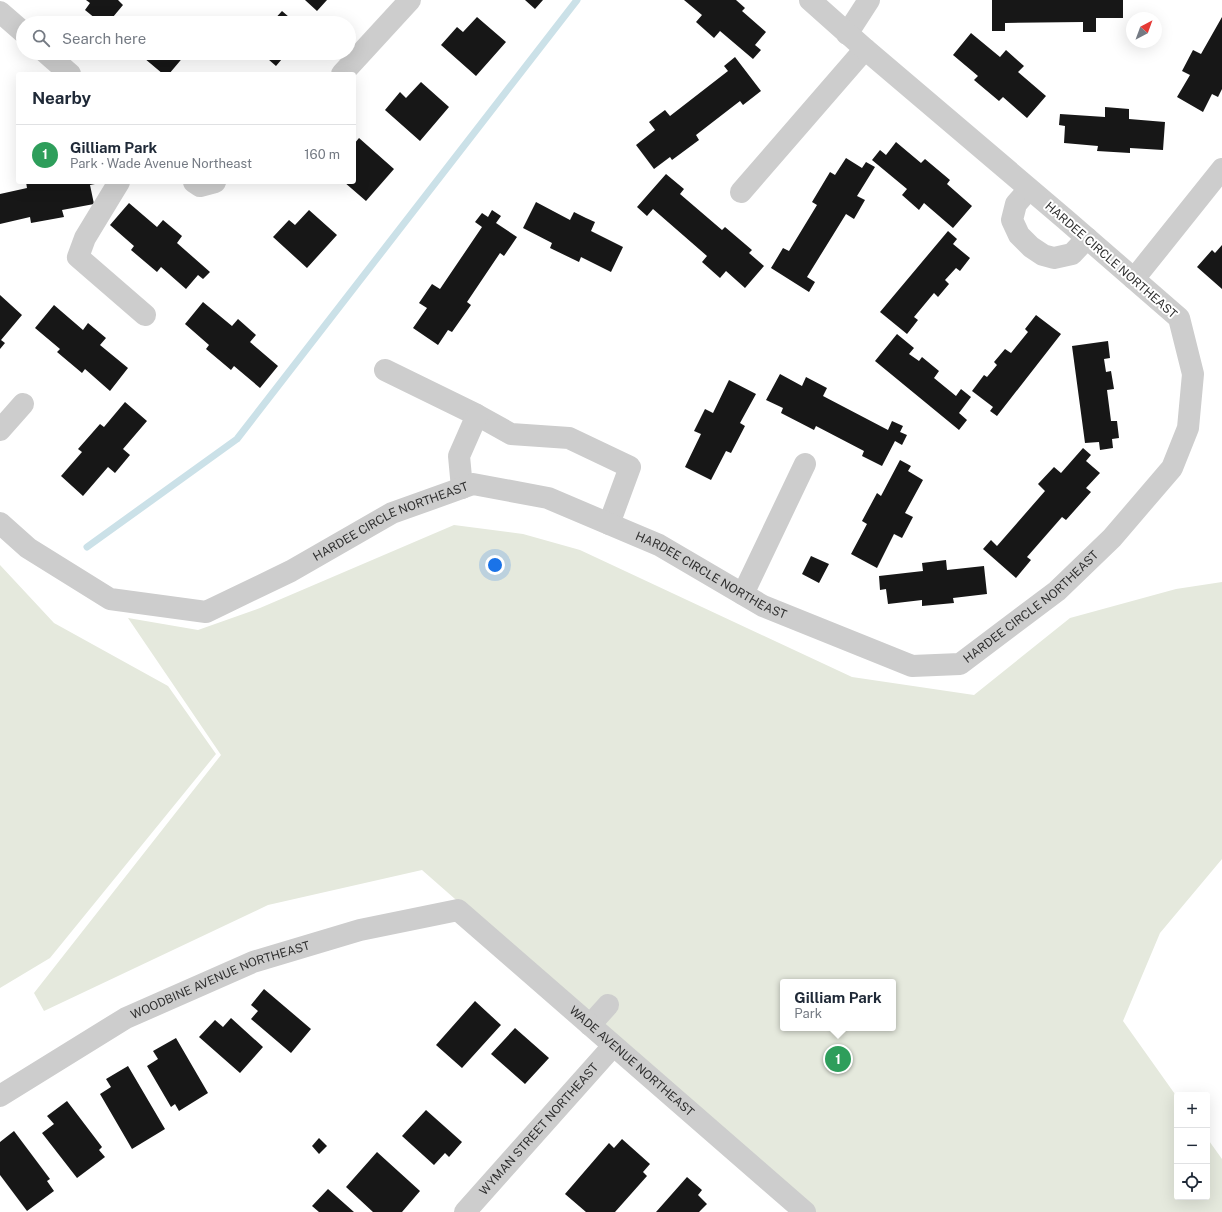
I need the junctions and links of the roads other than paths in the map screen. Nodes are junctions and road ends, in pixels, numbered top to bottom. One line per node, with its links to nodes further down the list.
1 (410, 0): 8 (street)
2 (810, 0): 6 (street, HARDEE CIRCLE NORTHEAST)
3 (869, 0): 6 (street)
4 (0, 12): 5 (street)
5 (16, 26)
6 (847, 34): 7 (street, HARDEE CIRCLE NORTHEAST)
7 (865, 49): 17 (street, HARDEE CIRCLE NORTHEAST); 18 (street)
8 (356, 59)
9 (54, 60): 11 (street)
10 (355, 60): 12 (street)
11 (68, 72)
12 (344, 72)
13 (1222, 169): 20 (street)
14 (118, 184): 21 (street)
15 (197, 184): 16 (street)
16 (208, 184)
17 (1029, 189): 19 (street, HARDEE CIRCLE NORTHEAST); 19 (street)
18 (741, 192)
19 (1086, 238): 20 (street, HARDEE CIRCLE NORTHEAST)
20 (1134, 279): 30 (street, HARDEE CIRCLE NORTHEAST)
21 (145, 316)
22 (385, 370): 24 (street)
23 (22, 404): 25 (street)
24 (477, 415): 27 (street); 29 (street)
25 (0, 430)
26 (805, 464): 30 (street)
27 (462, 488): 28 (street, HARDEE CIRCLE NORTHEAST); 29 (street, HARDEE CIRCLE NORTHEAST)
28 (0, 523)
29 (609, 524): 30 (street, HARDEE CIRCLE NORTHEAST)
30 (743, 594)
31 (458, 910): 33 (street, WADE AVENUE NORTHEAST); 35 (street, WOODBINE AVENUE NORTHEAST)
32 (608, 1005): 33 (street)
33 (590, 1025): 34 (street, WADE AVENUE NORTHEAST)
34 (613, 1046): 36 (street, WYMAN STREET NORTHEAST); 37 (street, WADE AVENUE NORTHEAST)
35 (0, 1096)
36 (465, 1212)
37 (805, 1212)

